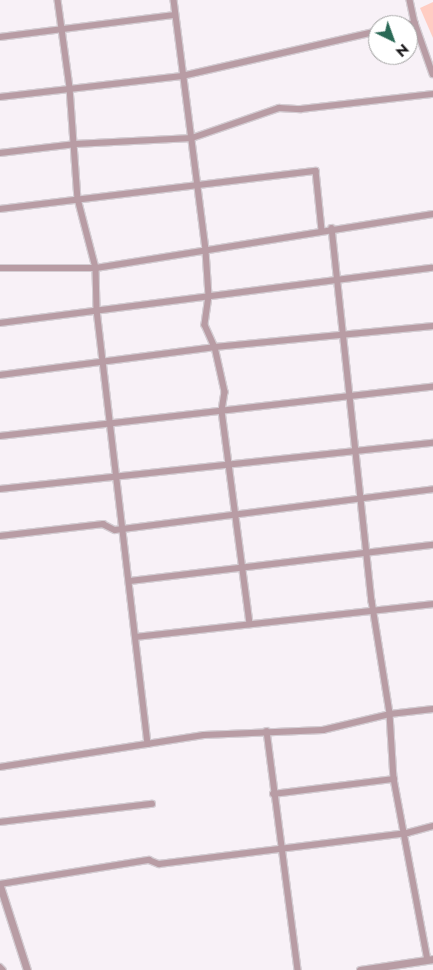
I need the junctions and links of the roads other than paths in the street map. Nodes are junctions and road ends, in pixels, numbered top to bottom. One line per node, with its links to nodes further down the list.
1 (58, 0): 6 (street)
2 (174, 0): 4 (street)
3 (410, 0): 5 (street)
4 (175, 15): 6 (street); 11 (street)
5 (413, 15)
6 (62, 30): 9 (street); 12 (street)
7 (418, 32): 10 (street)
8 (368, 33): 11 (street)
9 (0, 37)
10 (433, 74)
11 (182, 76): 12 (street); 15 (street)
12 (70, 88): 14 (street); 16 (street)
13 (433, 94): 15 (street)
14 (0, 97)
15 (192, 138): 16 (street); 18 (street)
16 (75, 144): 17 (street); 19 (street)
17 (0, 153)
18 (196, 185): 19 (street); 23 (street); 24 (street)
19 (78, 199): 20 (street); 26 (street)
20 (0, 209)
21 (433, 214): 22 (street)
22 (332, 228): 23 (street); 28 (street)
23 (322, 230): 24 (street)
24 (206, 250): 26 (street); 29 (street)
25 (0, 268): 26 (street)
26 (96, 268): 30 (street)
27 (432, 268): 28 (street)
28 (340, 281): 29 (street); 33 (street)
29 (209, 296): 30 (street); 34 (street)
30 (97, 310): 31 (street); 35 (street)
31 (0, 323)
32 (433, 326): 33 (street)
33 (346, 336): 34 (street); 38 (street)
34 (215, 348): 35 (street); 39 (street)
35 (104, 362): 36 (street); 40 (street)
36 (0, 375)
37 (433, 387): 38 (street)
38 (352, 396): 39 (street); 43 (street)
39 (222, 410): 40 (street); 44 (street)
40 (111, 423): 41 (street); 45 (street)
41 (0, 436)
42 (433, 443): 43 (street)
43 (358, 452): 44 (street); 48 (street)
44 (229, 463): 45 (street); 49 (street)
45 (118, 475): 46 (street); 50 (street)
46 (0, 489)
47 (433, 489): 48 (street)
48 (362, 498): 49 (street); 53 (street)
49 (234, 515): 50 (street); 54 (street)
50 (124, 529): 51 (street); 55 (street)
51 (0, 536)
52 (433, 544): 53 (street)
53 (367, 553): 54 (street); 57 (street)
54 (242, 568): 55 (street); 58 (street)
55 (130, 581): 59 (street)
56 (433, 604): 57 (street)
57 (373, 611): 58 (street); 61 (street)
58 (250, 624): 59 (street)
59 (136, 637): 63 (street)
60 (433, 709): 61 (street)
61 (390, 714): 62 (street); 65 (street)
62 (267, 731): 63 (street); 66 (street)
63 (148, 744): 64 (street)
64 (0, 767)
65 (394, 779): 66 (street); 70 (street)
66 (273, 794): 71 (street)
67 (152, 804): 68 (street)
68 (0, 822)
69 (433, 826): 70 (street)
70 (407, 832): 71 (street); 73 (street)
71 (281, 849): 72 (street); 77 (street)
72 (0, 885): 76 (street)
73 (431, 959): 78 (street)
74 (0, 967): 75 (street)
75 (3, 970)
76 (27, 970)
77 (298, 970)
78 (360, 970)

